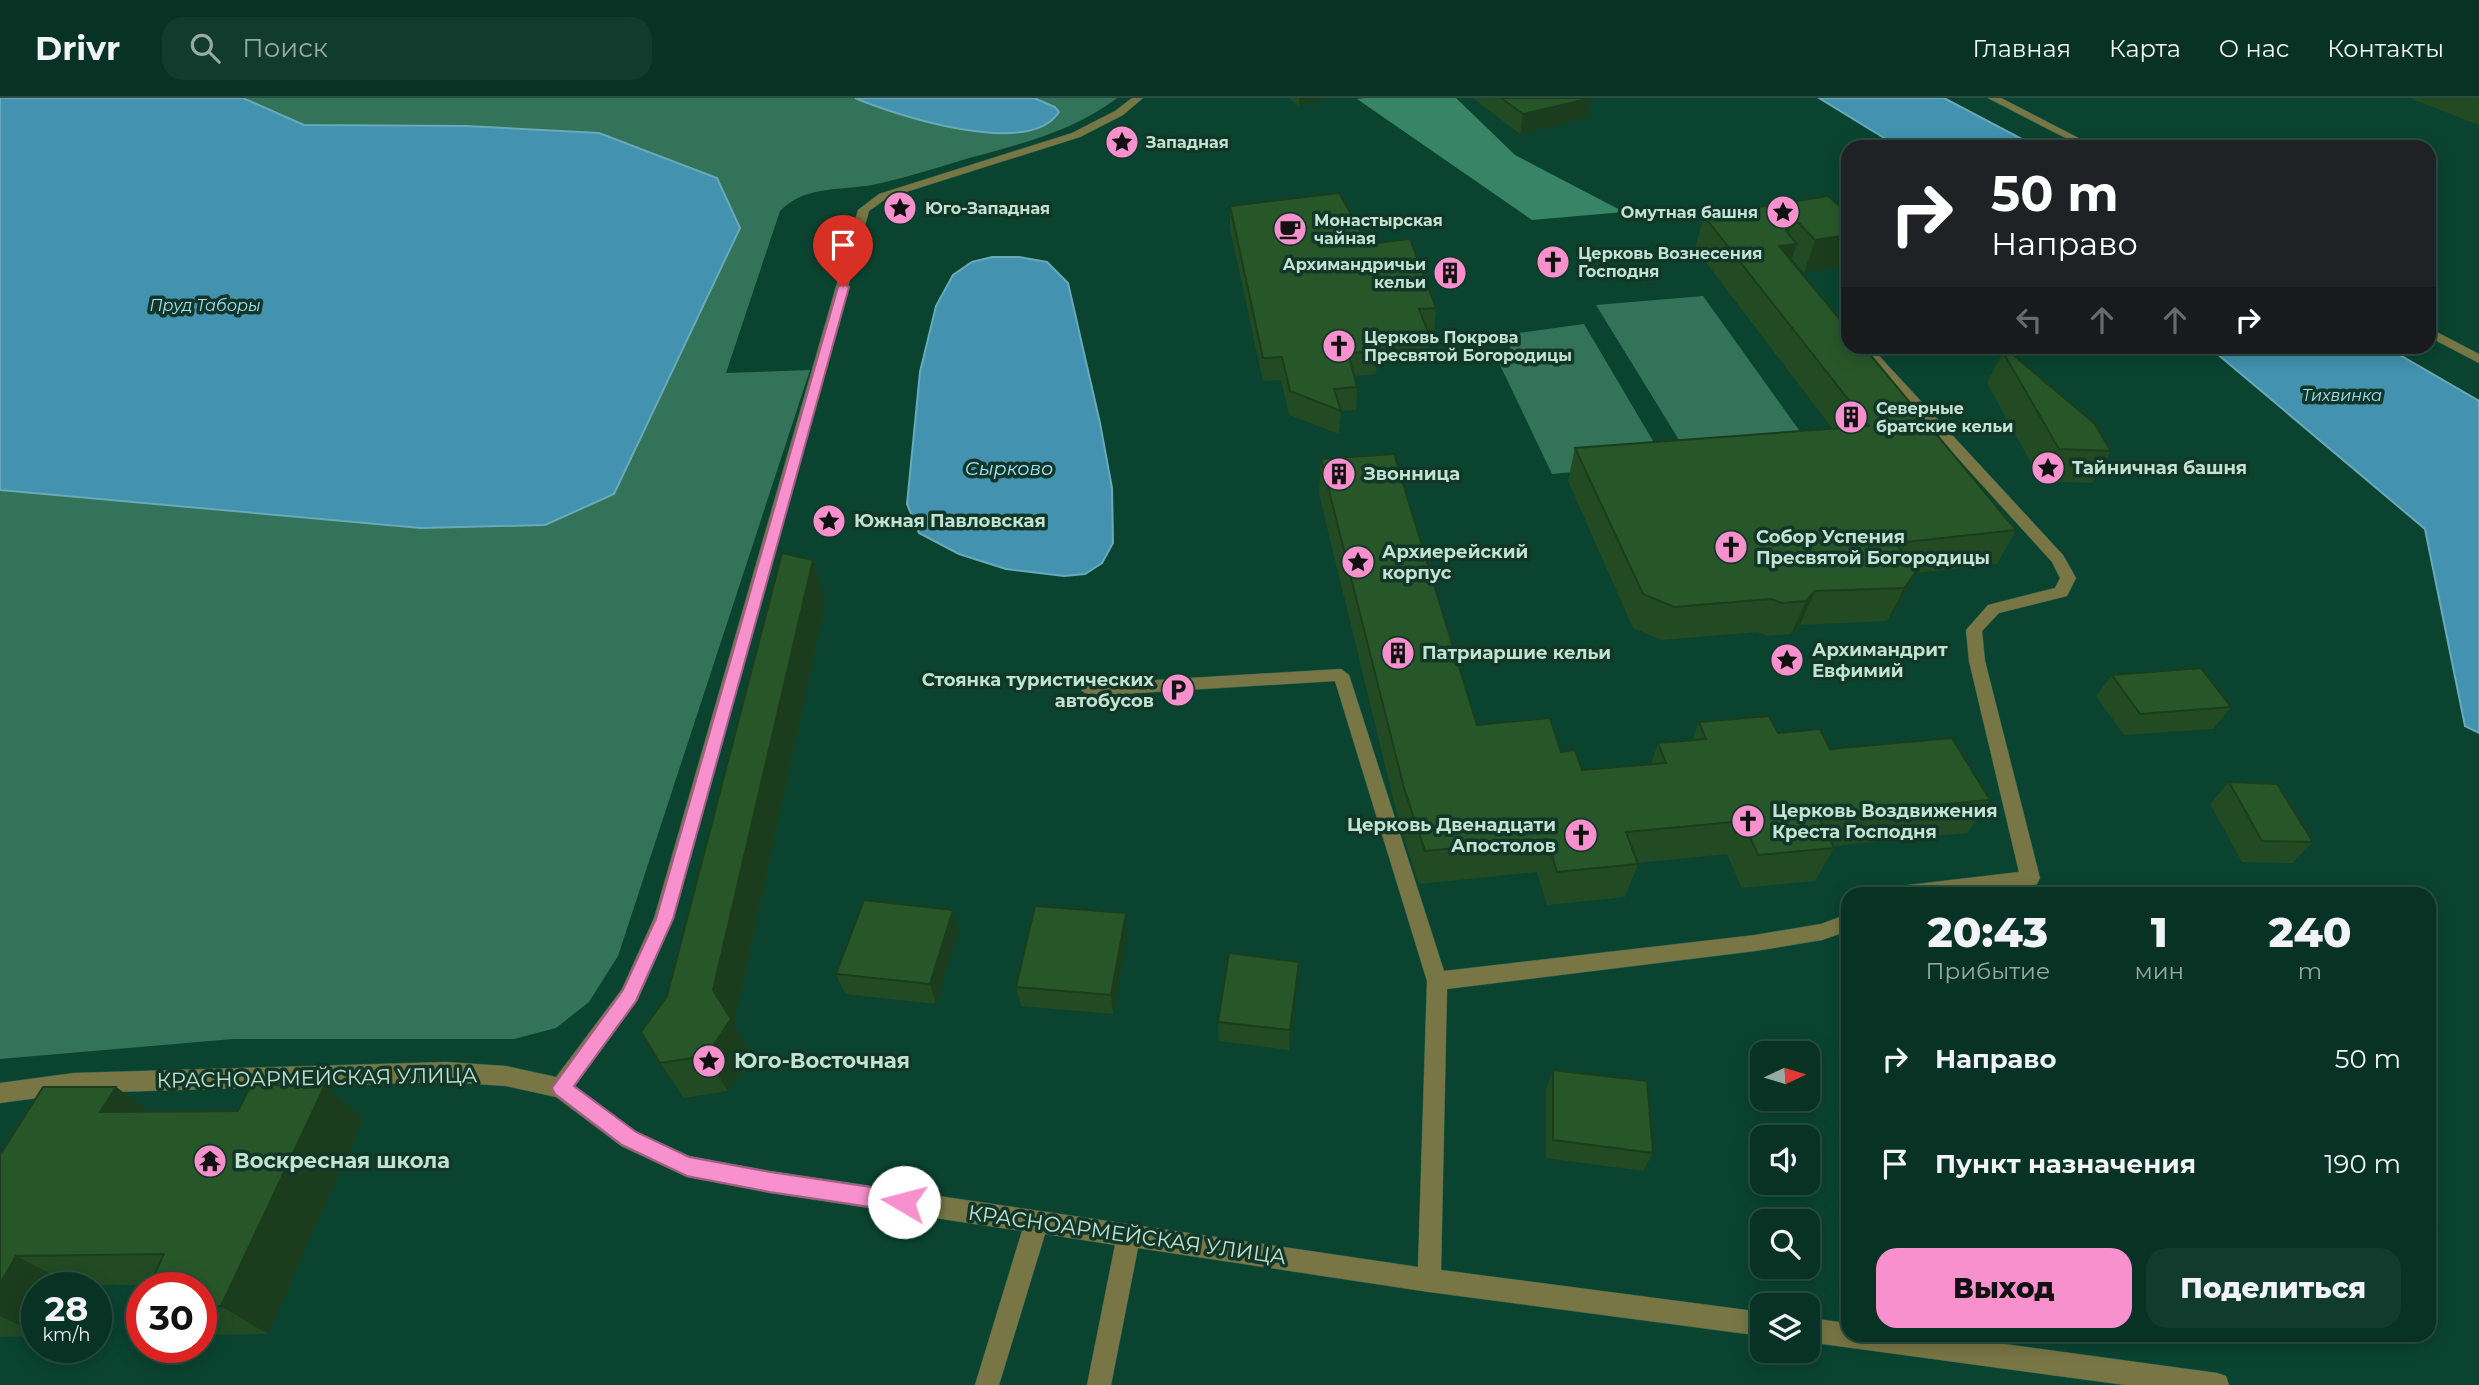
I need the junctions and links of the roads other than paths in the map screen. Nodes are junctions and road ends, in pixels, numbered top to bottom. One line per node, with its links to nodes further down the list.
1 (1139, 98): 12 (street)
2 (1993, 98): 3 (street)
3 (2077, 140)
4 (2436, 336): 6 (street)
5 (1869, 354): 8 (street)
6 (2479, 359)
7 (1089, 690): 10 (street)
8 (1957, 887)
9 (1841, 925): 10 (street)
10 (1437, 981): 17 (street)
11 (74, 1083): 12 (street, КРАСНОАРМЕЙСКАЯ УЛИЦА); 13 (street, КРАСНОАРМЕЙСКАЯ УЛИЦА); 14 (street)
12 (561, 1088): 15 (street, КРАСНОАРМЕЙСКАЯ УЛИЦА)
13 (0, 1093)
14 (40, 1116)
15 (1037, 1221): 16 (street, КРАСНОАРМЕЙСКАЯ УЛИЦА); 22 (street)
16 (1129, 1235): 17 (street, КРАСНОАРМЕЙСКАЯ УЛИЦА); 23 (street)
17 (1429, 1280): 18 (street, КРАСНОАРМЕЙСКАЯ УЛИЦА)
18 (1750, 1322)
19 (1820, 1332): 20 (street)
20 (1841, 1334)
21 (1897, 1342): 24 (street)
22 (987, 1385)
23 (1099, 1385)
24 (2217, 1385)

